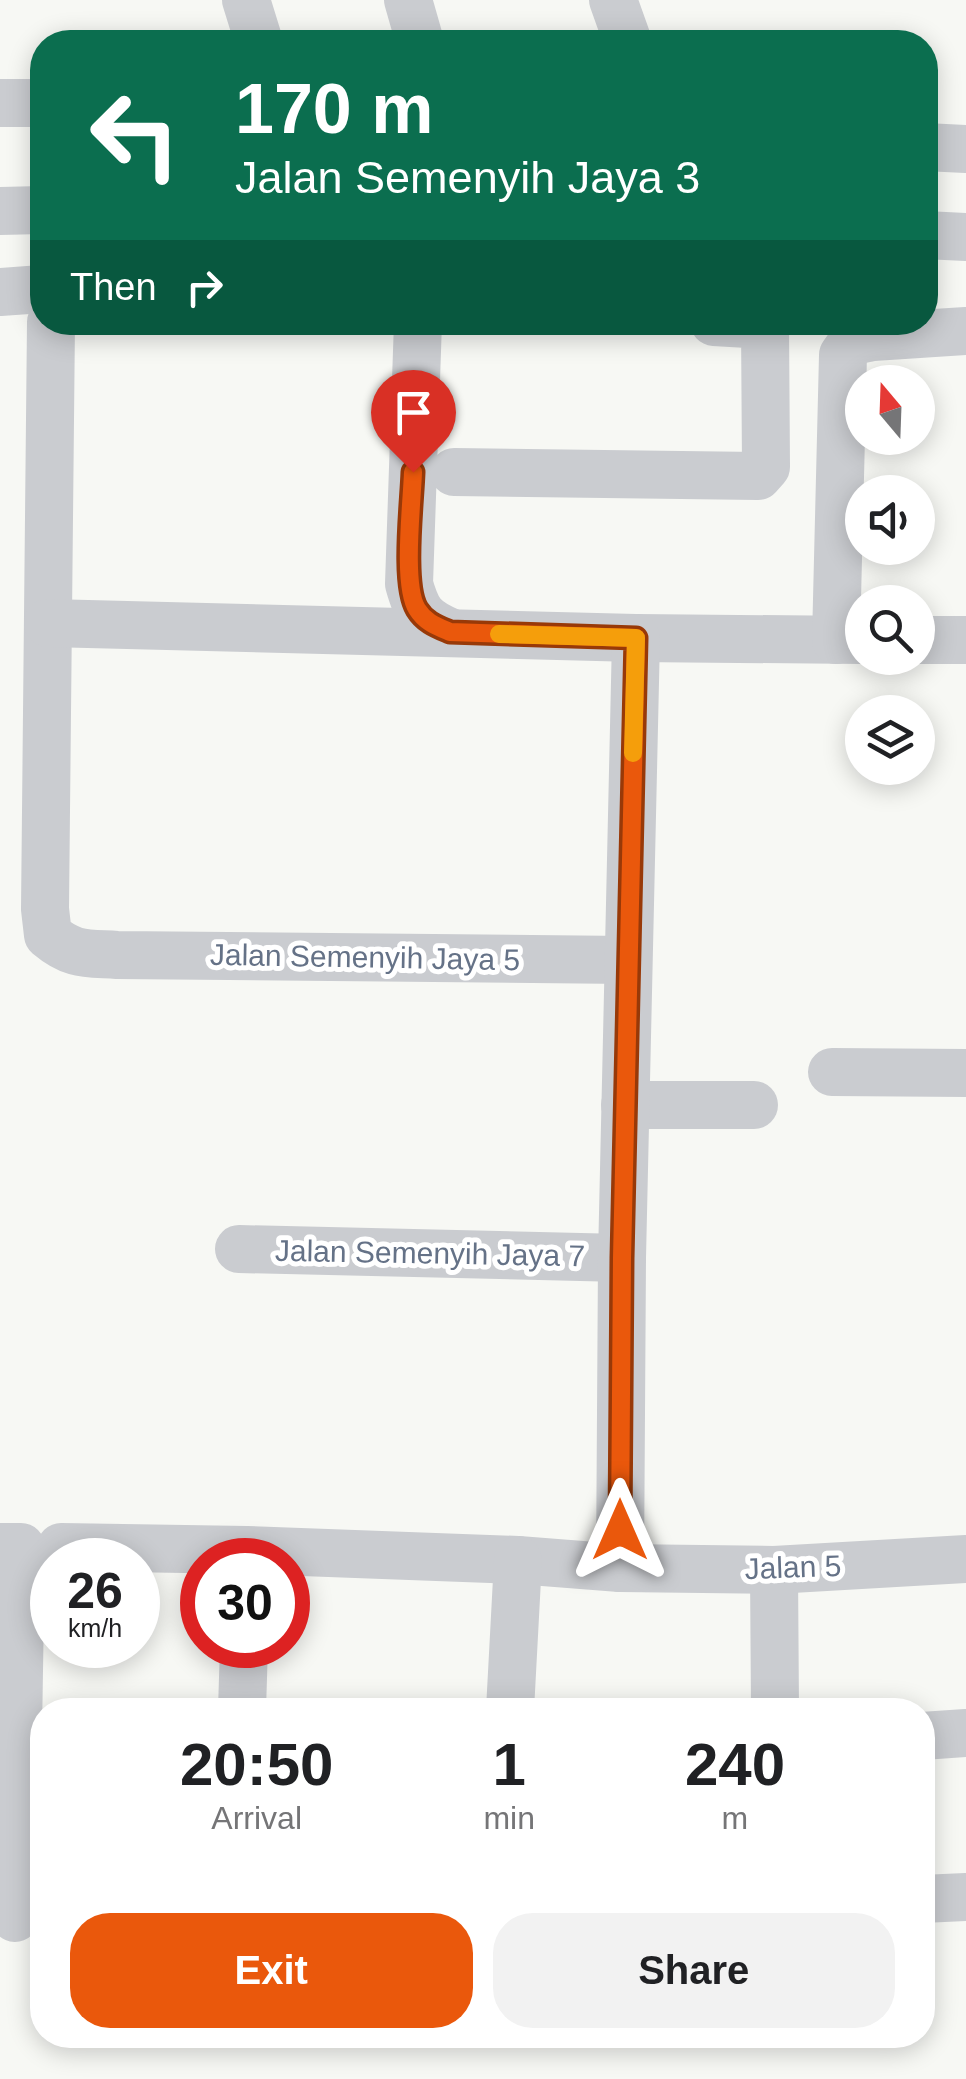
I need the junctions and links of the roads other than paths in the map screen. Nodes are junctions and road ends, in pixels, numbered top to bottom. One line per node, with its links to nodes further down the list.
1 (246, 0): 4 (street)
2 (408, 0): 5 (street)
3 (614, 0): 6 (street)
4 (255, 30)
5 (417, 30)
6 (624, 30)
7 (0, 103): 8 (street)
8 (30, 103)
9 (938, 148): 10 (street)
10 (966, 149)
11 (30, 211): 12 (street)
12 (0, 212)
13 (938, 236): 14 (street)
14 (966, 237)
15 (30, 290): 16 (street)
16 (0, 292)
17 (966, 331): 18 (street)
18 (938, 333)
19 (51, 335): 25 (street)
20 (418, 335): 26 (street)
21 (765, 335): 23 (street)
22 (903, 335): 24 (street)
23 (454, 472)
24 (848, 585)
25 (48, 623): 26 (street); 31 (street, Jalan Semenyih Jaya 5)
26 (450, 632): 27 (street)
27 (636, 638): 28 (street); 31 (street)
28 (845, 640)
29 (935, 640): 30 (street)
30 (966, 640)
31 (628, 960): 34 (street)
32 (832, 1072): 33 (street)
33 (966, 1074)
34 (625, 1105): 35 (street); 37 (street)
35 (754, 1105)
36 (239, 1249): 37 (street, Jalan Semenyih Jaya 7)
37 (622, 1258): 43 (street)
38 (27, 1547): 39 (street, Jalan 5); 51 (street)
39 (180, 1553)
40 (310, 1556): 42 (street, Jalan 5)
41 (966, 1559): 44 (street, Jalan 5)
42 (518, 1560): 43 (street, Jalan 5); 47 (street)
43 (620, 1568): 44 (street, Jalan 5)
44 (774, 1570): 48 (street)
45 (243, 1668): 46 (street)
46 (242, 1698)
47 (511, 1698)
48 (775, 1698)
49 (966, 1733): 50 (street)
50 (935, 1735)
51 (8, 1820): 54 (street)
52 (966, 1897): 53 (street)
53 (935, 1899)
54 (15, 1918)

